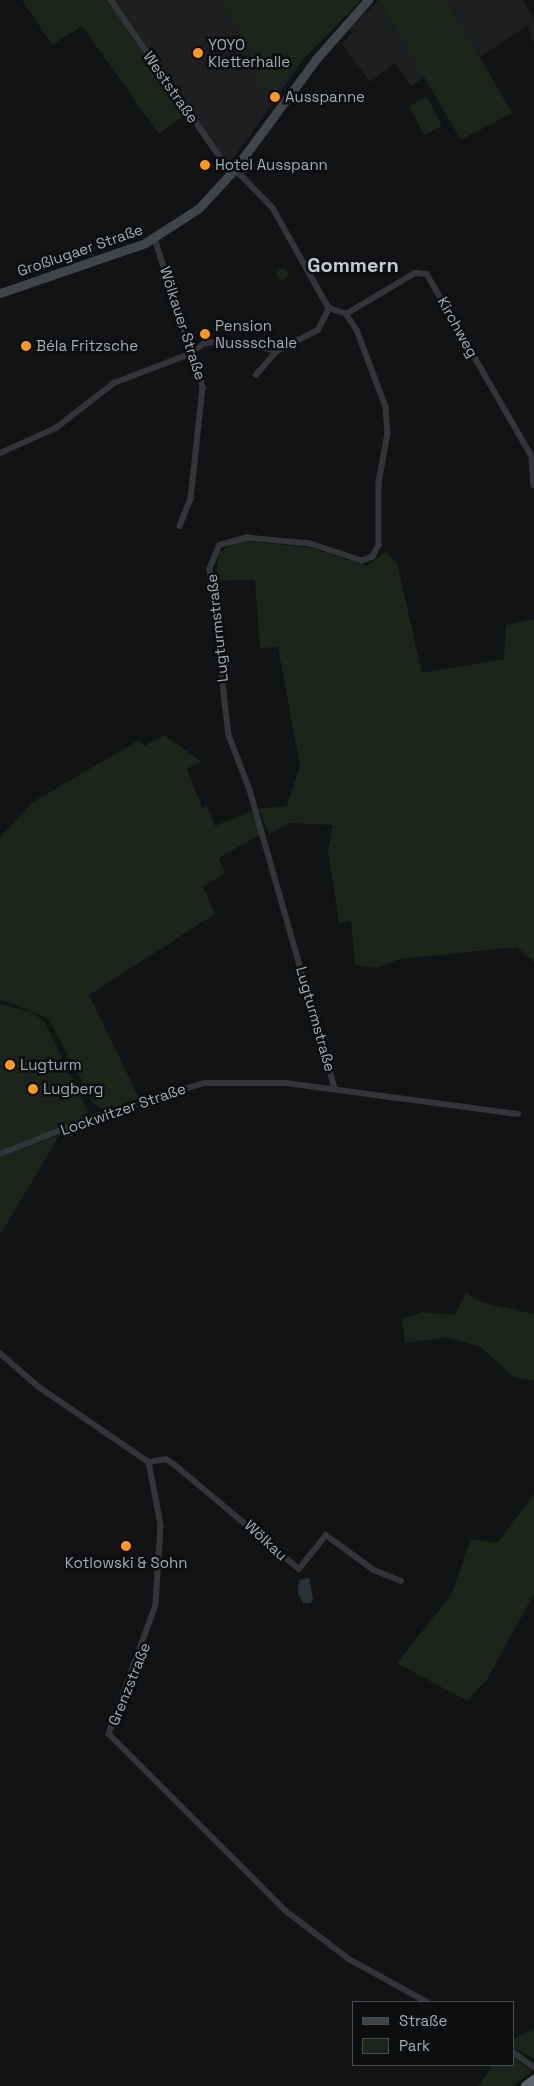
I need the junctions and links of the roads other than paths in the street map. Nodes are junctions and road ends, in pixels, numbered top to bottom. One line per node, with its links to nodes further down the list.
1 (111, 0): 3 (street, Weststraße)
2 (368, 0): 3 (main road, Großlugaer Straße)
3 (234, 170): 4 (main road, Großlugaer Straße); 6 (street)
4 (155, 239): 5 (main road, Großlugaer Straße); 8 (street, Wölkauer Straße)
5 (0, 293)
6 (329, 308): 7 (street); 9 (street)
7 (346, 314): 12 (street, Kirchweg); 15 (street, Lugturmstraße)
8 (194, 350): 9 (street); 11 (street); 14 (street, Wölkauer Straße)
9 (277, 351): 10 (street)
10 (256, 375)
11 (0, 453)
12 (533, 459): 13 (street)
13 (534, 485)
14 (180, 526)
15 (335, 1089): 16 (street, Lockwitzer Straße); 17 (street, Lockwitzer Straße)
16 (518, 1114)
17 (0, 1154)
18 (0, 1354): 19 (street)
19 (149, 1462): 20 (street, Wölkau); 21 (street, Grenzstraße)
20 (401, 1581)
21 (425, 2001)
22 (514, 2053): 23 (street)
23 (534, 2067)
24 (534, 2080): 25 (highway)
25 (526, 2086)

